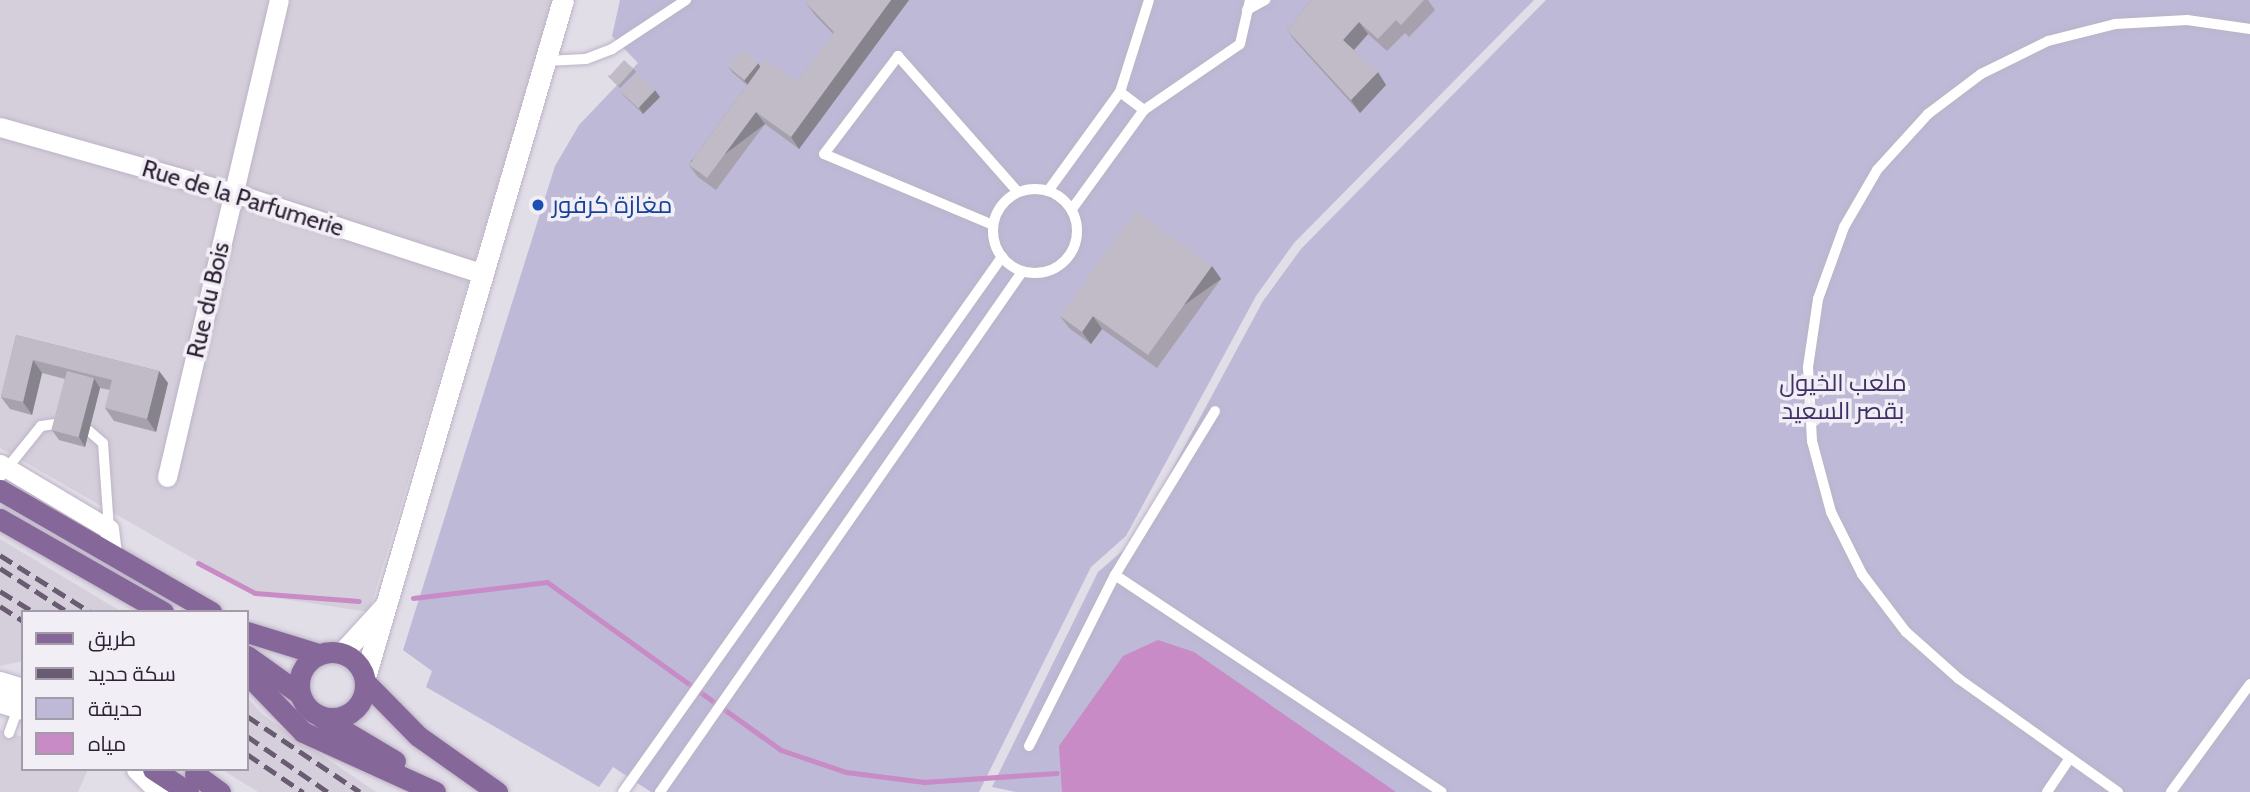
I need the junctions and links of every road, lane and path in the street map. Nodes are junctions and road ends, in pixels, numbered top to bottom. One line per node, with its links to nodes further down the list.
1 (279, 0): 14 (street, Rue du Bois)
2 (563, 0): 8 (street)
3 (686, 0): 8 (lane)
4 (1149, 0): 9 (lane)
5 (1265, 0): 6 (lane)
6 (1248, 5): 10 (lane)
7 (2250, 29): 46 (lane)
8 (545, 61): 19 (street)
9 (1120, 92): 10 (lane); 12 (lane)
10 (1144, 110): 15 (lane)
11 (0, 127): 14 (street, Rue de la Parfumerie)
12 (1048, 191): 13 (lane); 15 (lane)
13 (1018, 192): 16 (lane); 16 (lane)
14 (234, 193): 19 (street, Rue de la Parfumerie); 24 (street, Rue du Bois)
15 (1072, 209): 18 (lane)
16 (993, 225): 17 (lane)
17 (1002, 257): 18 (lane); 55 (lane)
18 (1022, 272): 56 (lane)
19 (483, 274): 30 (street)
20 (1215, 411): 29 (lane)
21 (63, 423): 23 (lane)
22 (89, 431): 27 (lane)
23 (2, 470): 27 (street)
24 (167, 477)
25 (0, 490): 28 (main road)
26 (0, 519): 31 (main road)
27 (109, 529): 28 (street)
28 (112, 554): 32 (main road)
29 (1115, 575): 45 (lane); 57 (lane)
30 (390, 601): 34 (street); 38 (street)
31 (159, 610)
32 (208, 610)
33 (248, 632): 35 (main road)
34 (342, 653): 35 (main road); 38 (main road)
35 (318, 654): 41 (main road)
36 (248, 657): 41 (main road)
37 (248, 675): 53 (main road)
38 (365, 680): 43 (main road); 54 (main road)
39 (0, 682): 42 (street)
40 (2250, 684): 60 (lane)
41 (300, 694): 43 (main road)
42 (16, 702): 44 (lane)
43 (319, 716): 53 (main road)
44 (9, 733)
45 (1029, 746)
46 (2070, 758): 58 (lane); 59 (lane)
47 (139, 771): 50 (street)
48 (161, 771): 49 (main road)
49 (190, 778): 51 (main road); 52 (street)
50 (160, 792)
51 (220, 792)
52 (232, 792)
53 (435, 792)
54 (497, 792)
55 (623, 792)
56 (660, 792)
57 (1441, 792)
58 (2048, 792)
59 (2118, 792)
60 (2171, 792)

